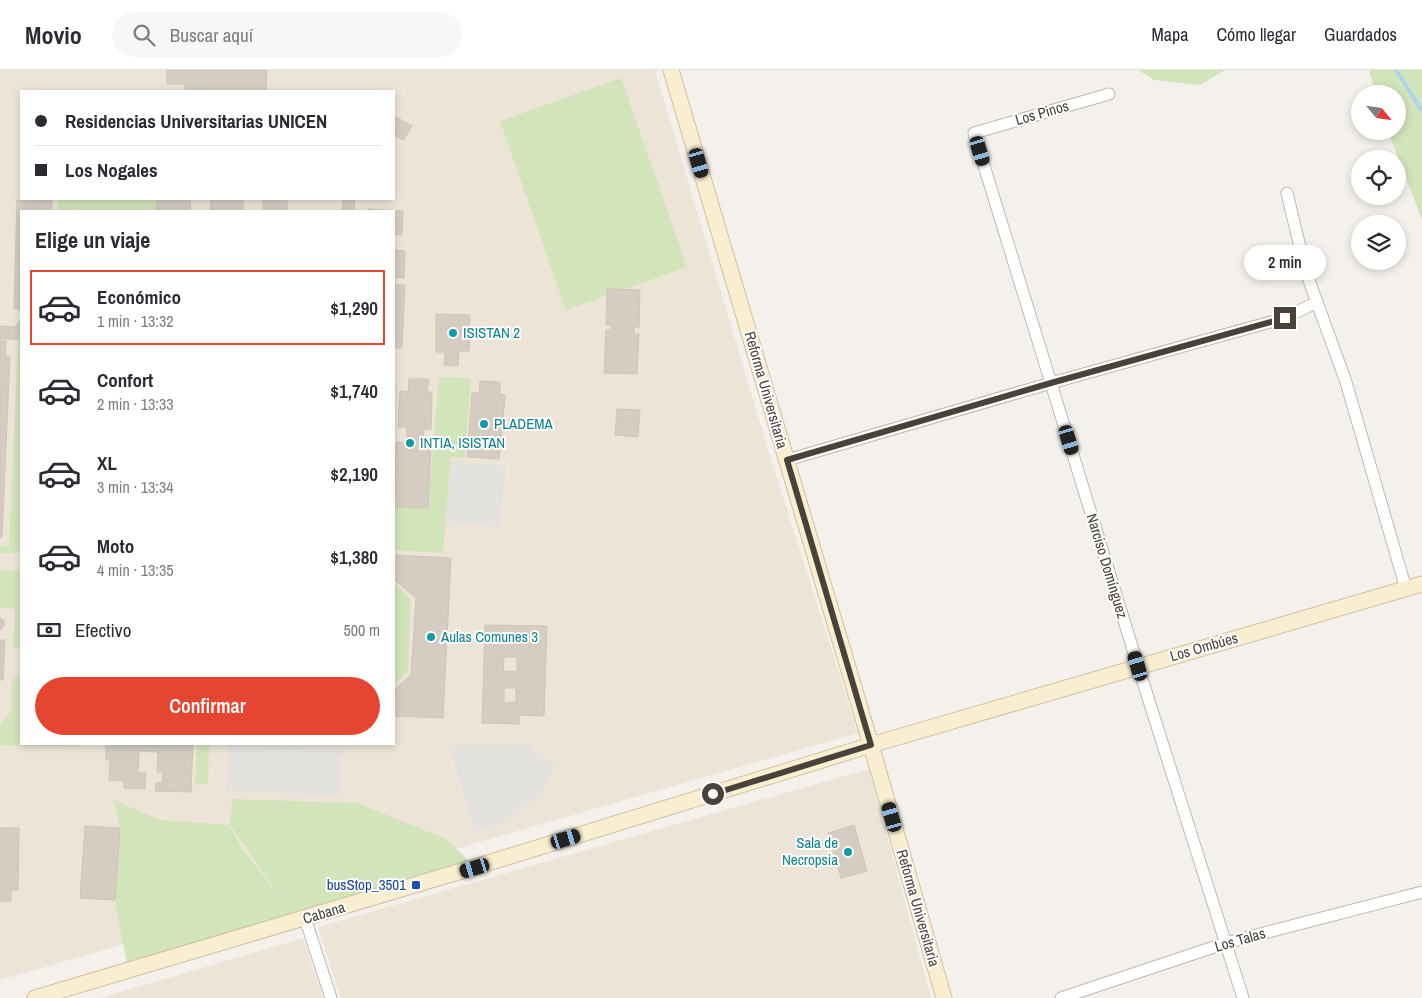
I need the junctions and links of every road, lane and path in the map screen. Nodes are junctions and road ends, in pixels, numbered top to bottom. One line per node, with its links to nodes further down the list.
1 (671, 70): 7 (street, Reforma Universitaria)
2 (1109, 94): 3 (street, Los Pinos)
3 (974, 133): 6 (street, Narciso Domínguez)
4 (1287, 193): 5 (street)
5 (1317, 302): 6 (street); 9 (street)
6 (1051, 383): 7 (street); 10 (street, Narciso Domínguez)
7 (787, 460): 11 (street, Reforma Universitaria)
8 (1422, 584): 9 (street, Los Ombúes)
9 (1406, 589): 10 (street, Los Ombúes)
10 (1138, 666): 11 (street, Los Ombúes); 14 (street, Narciso Domínguez)
11 (871, 745): 13 (street, Cabana); 17 (street, Reforma Universitaria)
12 (1422, 892): 14 (street, Los Talas)
13 (305, 918): 15 (street, Cabana); 16 (street)
14 (1226, 944): 18 (street, Los Talas); 19 (street, Narciso Domínguez)
15 (35, 998)
16 (331, 998)
17 (944, 998)
18 (1061, 998)
19 (1243, 998)

